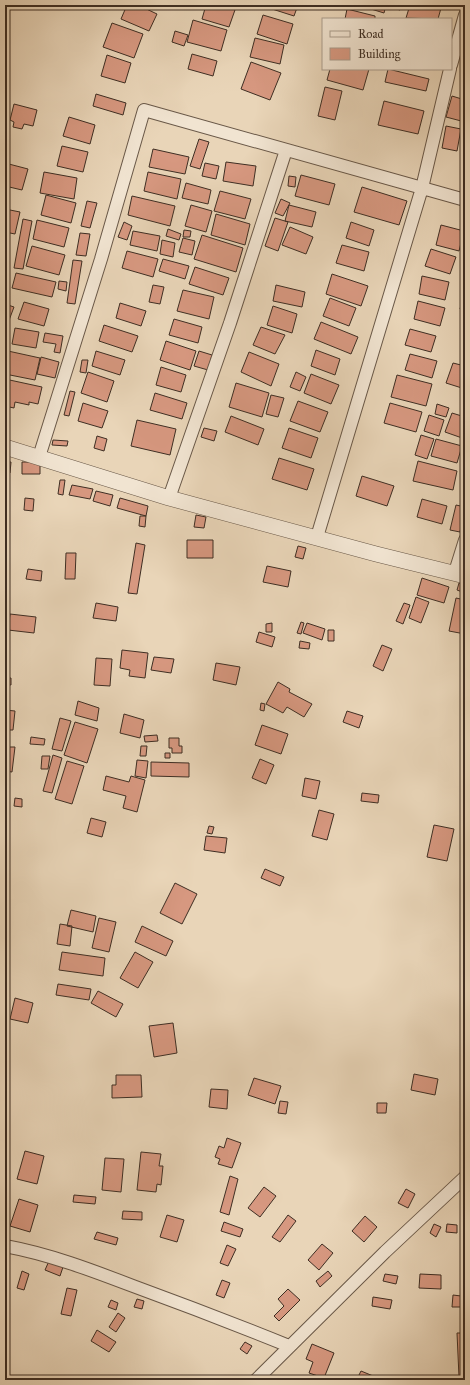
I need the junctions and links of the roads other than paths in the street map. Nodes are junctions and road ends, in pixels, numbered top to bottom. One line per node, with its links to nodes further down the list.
1 (465, 15): 2 (street)
2 (452, 61)
3 (450, 70): 5 (street)
4 (286, 150): 5 (street); 8 (street); 9 (street)
5 (422, 188): 6 (street); 10 (street)
6 (465, 200)
7 (5, 447): 8 (street)
8 (39, 457): 9 (street)
9 (170, 498): 10 (street)
10 (317, 537): 12 (street)
11 (465, 540): 12 (street)
12 (460, 574)
13 (465, 1177): 15 (street)
14 (5, 1246): 15 (street)
15 (289, 1346): 16 (street)
16 (256, 1380)

